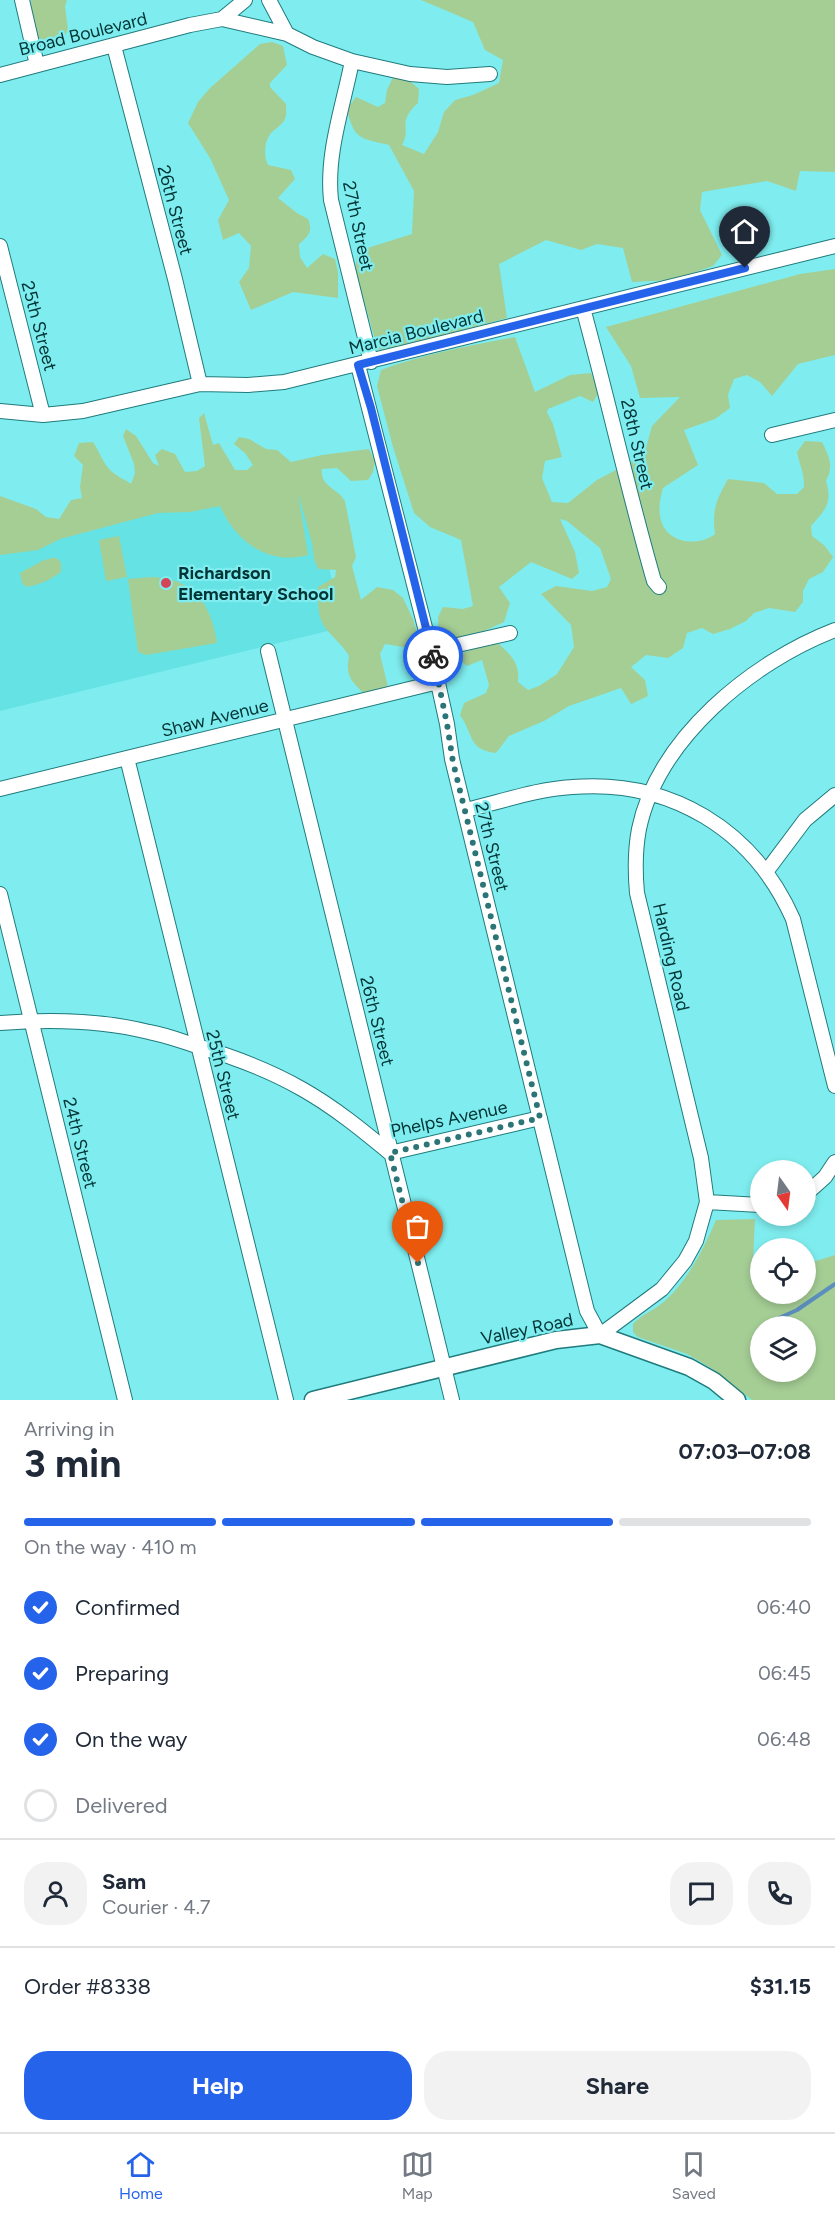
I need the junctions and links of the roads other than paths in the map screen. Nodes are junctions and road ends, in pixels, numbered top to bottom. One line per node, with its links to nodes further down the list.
1 (22, 0): 8 (street)
2 (244, 0): 4 (street)
3 (269, 0): 5 (street)
4 (222, 20): 5 (street, Broad Boulevard); 6 (street, Broad Boulevard)
5 (288, 34): 7 (street, Broad Boulevard)
6 (114, 46): 8 (street, Broad Boulevard); 15 (street, 26th Street)
7 (352, 62): 10 (street, Broad Boulevard); 14 (street, 27th Street)
8 (37, 65): 9 (street, Broad Boulevard)
9 (0, 75)
10 (490, 75)
11 (0, 246): 17 (street, 25th Street)
12 (835, 246): 13 (street, Marcia Boulevard)
13 (583, 308): 14 (street, Marcia Boulevard); 20 (street, 28th Street)
14 (364, 364): 15 (street, Marcia Boulevard); 24 (street, 27th Street)
15 (200, 384): 17 (street, Marcia Boulevard)
16 (0, 411): 17 (street, Marcia Boulevard)
17 (43, 415)
18 (835, 420): 19 (street)
19 (772, 435)
20 (659, 587)
21 (835, 630): 29 (street, Harding Road)
22 (510, 633): 24 (street)
23 (268, 651): 26 (street, 26th Street)
24 (432, 651): 25 (street, 27th Street)
25 (438, 682): 26 (street, Shaw Avenue); 31 (street, 27th Street)
26 (286, 719): 27 (street, Shaw Avenue); 39 (street, 26th Street)
27 (127, 758): 28 (street, Shaw Avenue); 36 (street, 25th Street)
28 (0, 789)
29 (651, 792): 31 (street); 32 (street); 42 (street, Harding Road)
30 (835, 795): 32 (street)
31 (465, 810): 38 (street, 27th Street)
32 (766, 872): 37 (street)
33 (0, 894): 34 (street, 24th Street)
34 (31, 1020): 35 (street, Phelps Avenue); 36 (street, Phelps Avenue); 46 (street, 24th Street)
35 (0, 1023)
36 (198, 1046): 39 (street, Phelps Avenue); 47 (street, 25th Street)
37 (835, 1086)
38 (540, 1118): 39 (street, Phelps Avenue); 44 (street, 27th Street)
39 (390, 1153): 45 (street, 26th Street)
40 (835, 1162): 41 (street)
41 (816, 1186)
42 (706, 1202): 43 (street); 44 (street, Harding Road)
43 (750, 1204)
44 (600, 1335): 45 (street, Valley Road); 50 (street, Valley Road)
45 (444, 1368): 48 (street, Valley Road); 49 (street, 26th Street)
46 (125, 1400)
47 (286, 1400)
48 (313, 1400)
49 (452, 1400)
50 (737, 1400)

